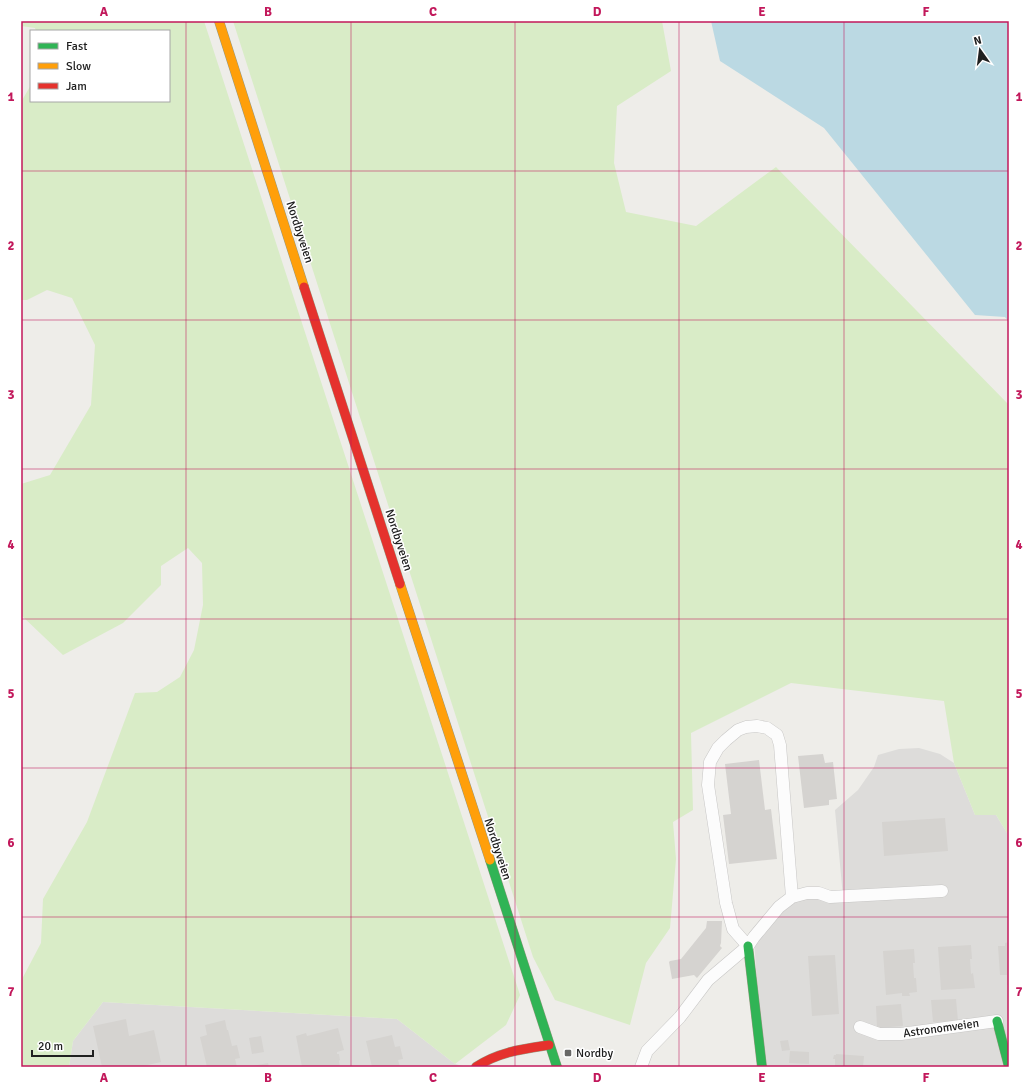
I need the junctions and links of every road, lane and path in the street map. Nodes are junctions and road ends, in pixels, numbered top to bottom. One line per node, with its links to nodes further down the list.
1 (220, 21): 8 (main road, Nordbyveien)
2 (942, 891): 3 (lane)
3 (792, 897): 4 (lane); 4 (lane)
4 (748, 946): 11 (lane); 12 (main road)
5 (997, 1021): 6 (lane, Astronomveien); 7 (main road, Astronomveien)
6 (860, 1027)
7 (1006, 1044): 13 (main road, Astronomveien)
8 (549, 1045): 9 (main road); 10 (main road, Nordbyveien)
9 (476, 1067)
10 (557, 1067)
11 (641, 1067)
12 (762, 1067)
13 (1009, 1067)

